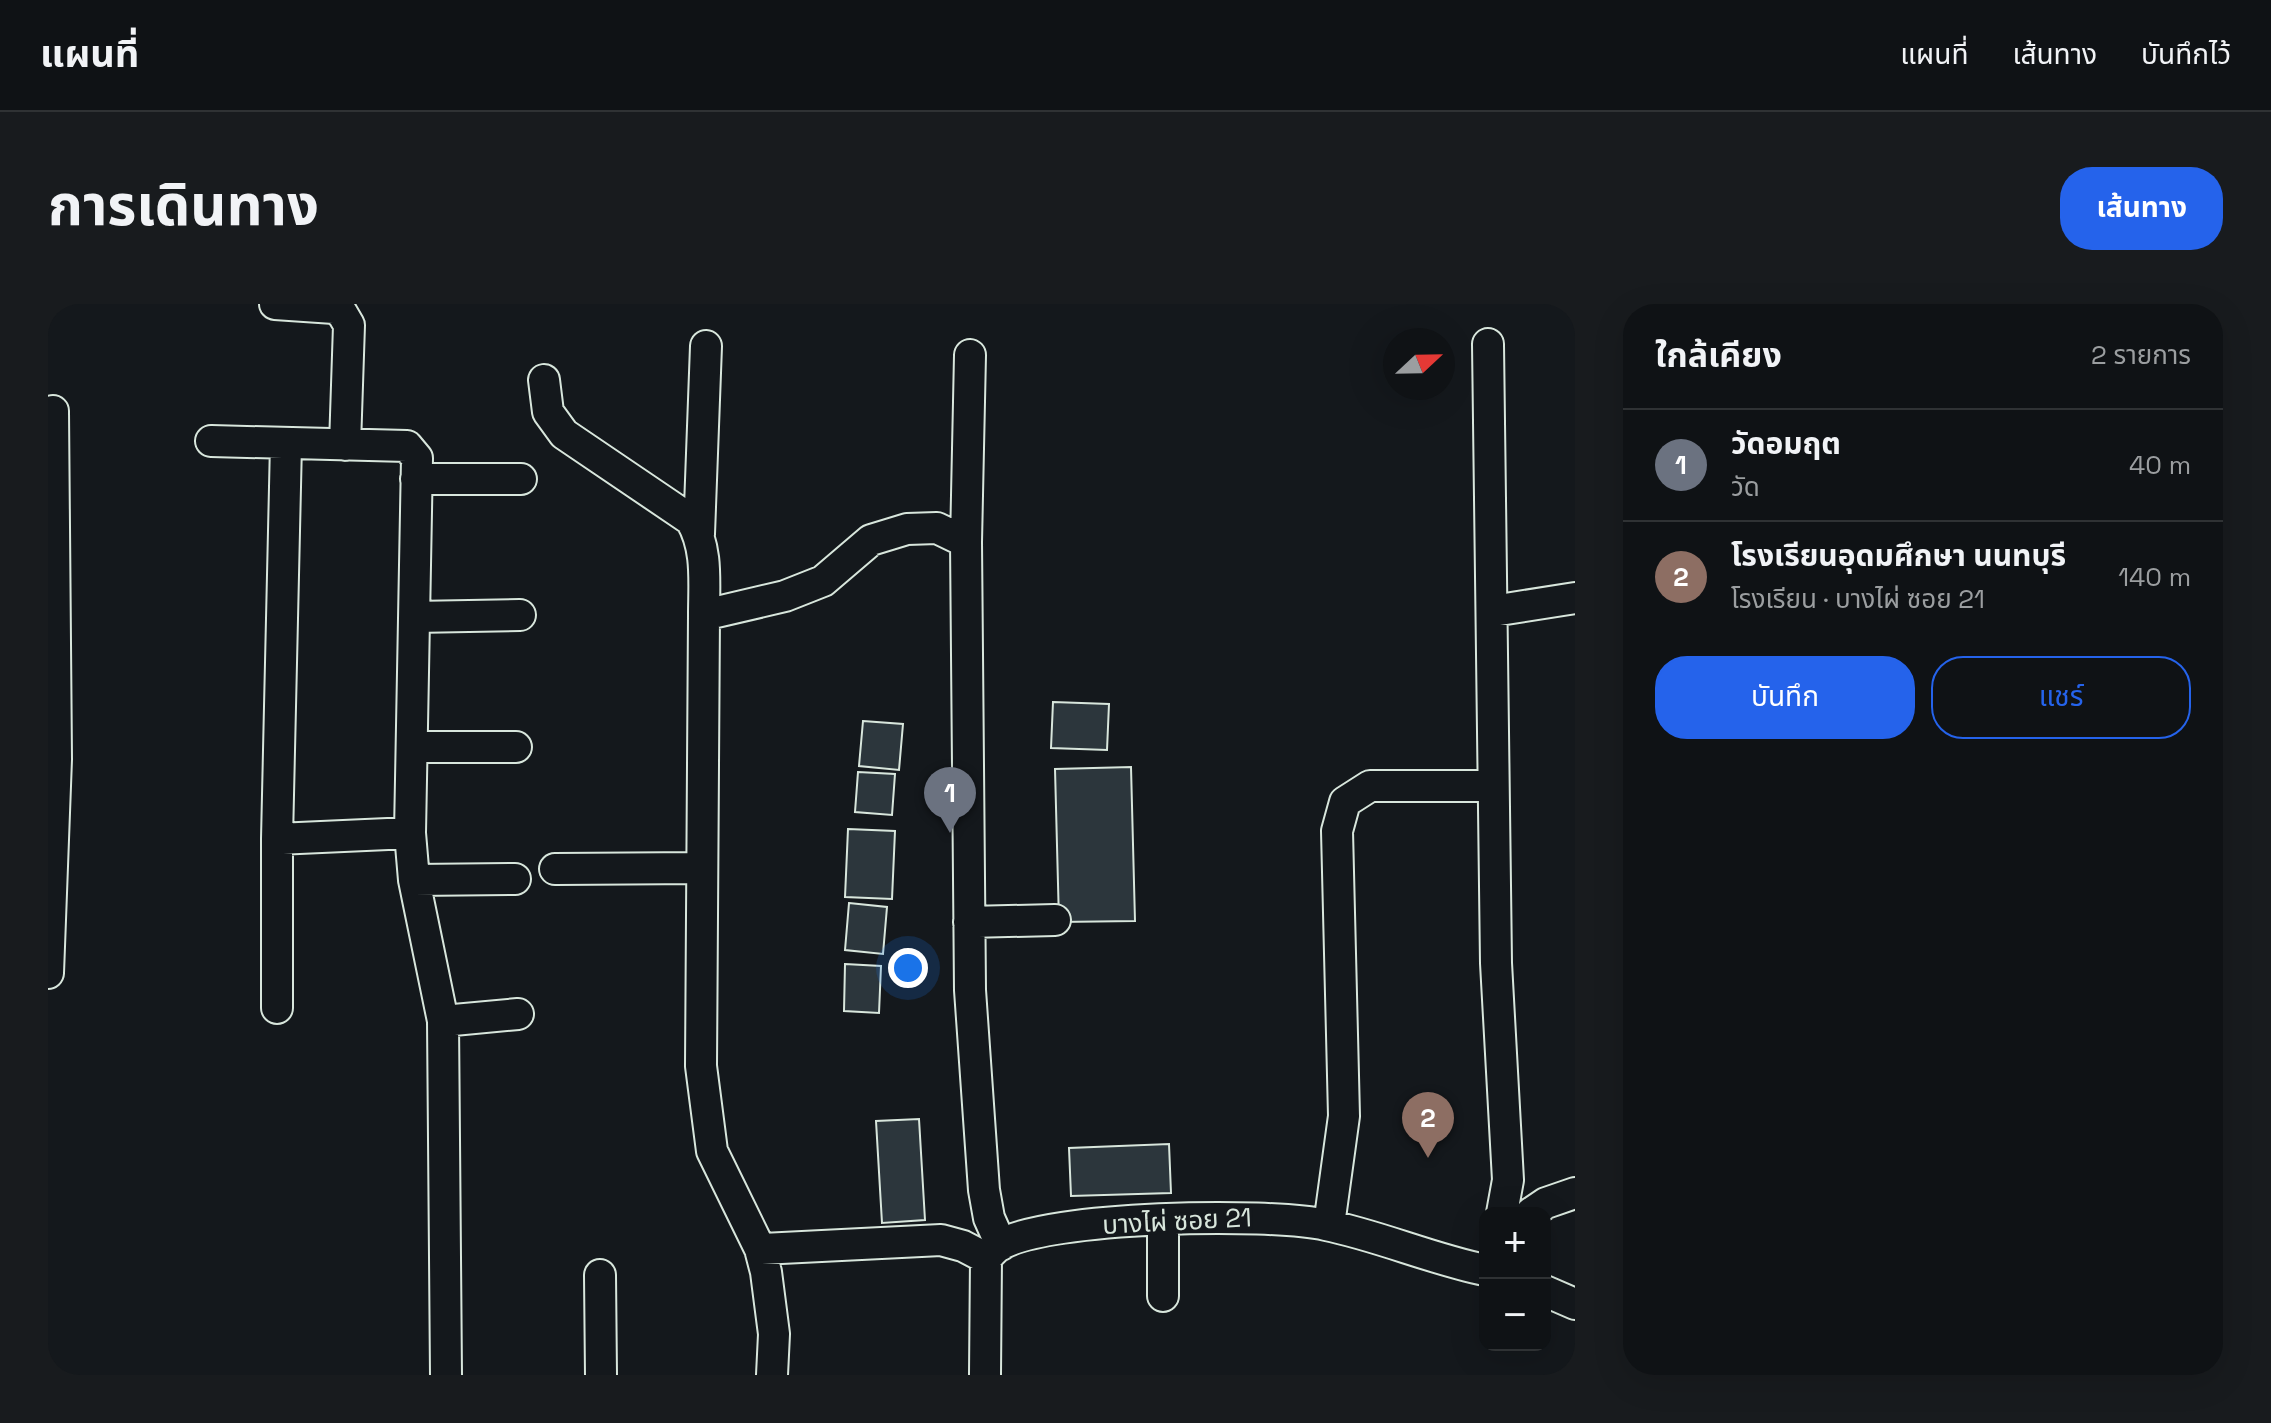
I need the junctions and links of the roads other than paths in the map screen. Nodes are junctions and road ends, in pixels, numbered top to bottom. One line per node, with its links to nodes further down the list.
1 (275, 304): 9 (street)
2 (1488, 344): 15 (street)
3 (706, 346): 12 (street)
4 (970, 355): 13 (street)
5 (544, 380): 12 (street)
6 (53, 411): 30 (street)
7 (211, 441): 8 (street)
8 (286, 443): 9 (street); 23 (street)
9 (345, 445): 10 (street)
10 (416, 479): 11 (street); 18 (street)
11 (521, 479)
12 (699, 534): 17 (street)
13 (966, 542): 17 (street); 29 (street)
14 (1575, 598): 15 (street)
15 (1493, 611): 21 (street)
16 (520, 615): 18 (street)
17 (704, 615): 24 (street)
18 (414, 617): 19 (street)
19 (412, 747): 20 (street); 22 (street)
20 (516, 747)
21 (1493, 786): 35 (street); 38 (street)
22 (410, 833): 23 (street); 27 (street)
23 (277, 839): 31 (street)
24 (701, 868): 25 (street); 39 (street)
25 (555, 869)
26 (515, 879): 27 (street)
27 (414, 880): 33 (street)
28 (1055, 920): 29 (street)
29 (969, 922): 40 (street)
30 (48, 973)
31 (277, 1008)
32 (518, 1014): 33 (street)
33 (443, 1021): 46 (street)
34 (1575, 1193): 36 (street)
35 (1503, 1207)
36 (1540, 1207)
37 (1163, 1221): 38 (street, บางไผ่ ซอย 21); 40 (street, บางไผ่ ซอย 21); 44 (street)
38 (1329, 1225): 41 (street, บางไผ่ ซอย 21)
39 (760, 1249): 40 (street); 48 (street)
40 (994, 1251): 49 (street)
41 (1479, 1266)
42 (600, 1275): 47 (street)
43 (1551, 1294): 45 (street)
44 (1163, 1296)
45 (1575, 1304)
46 (446, 1375)
47 (601, 1375)
48 (772, 1375)
49 (985, 1375)

